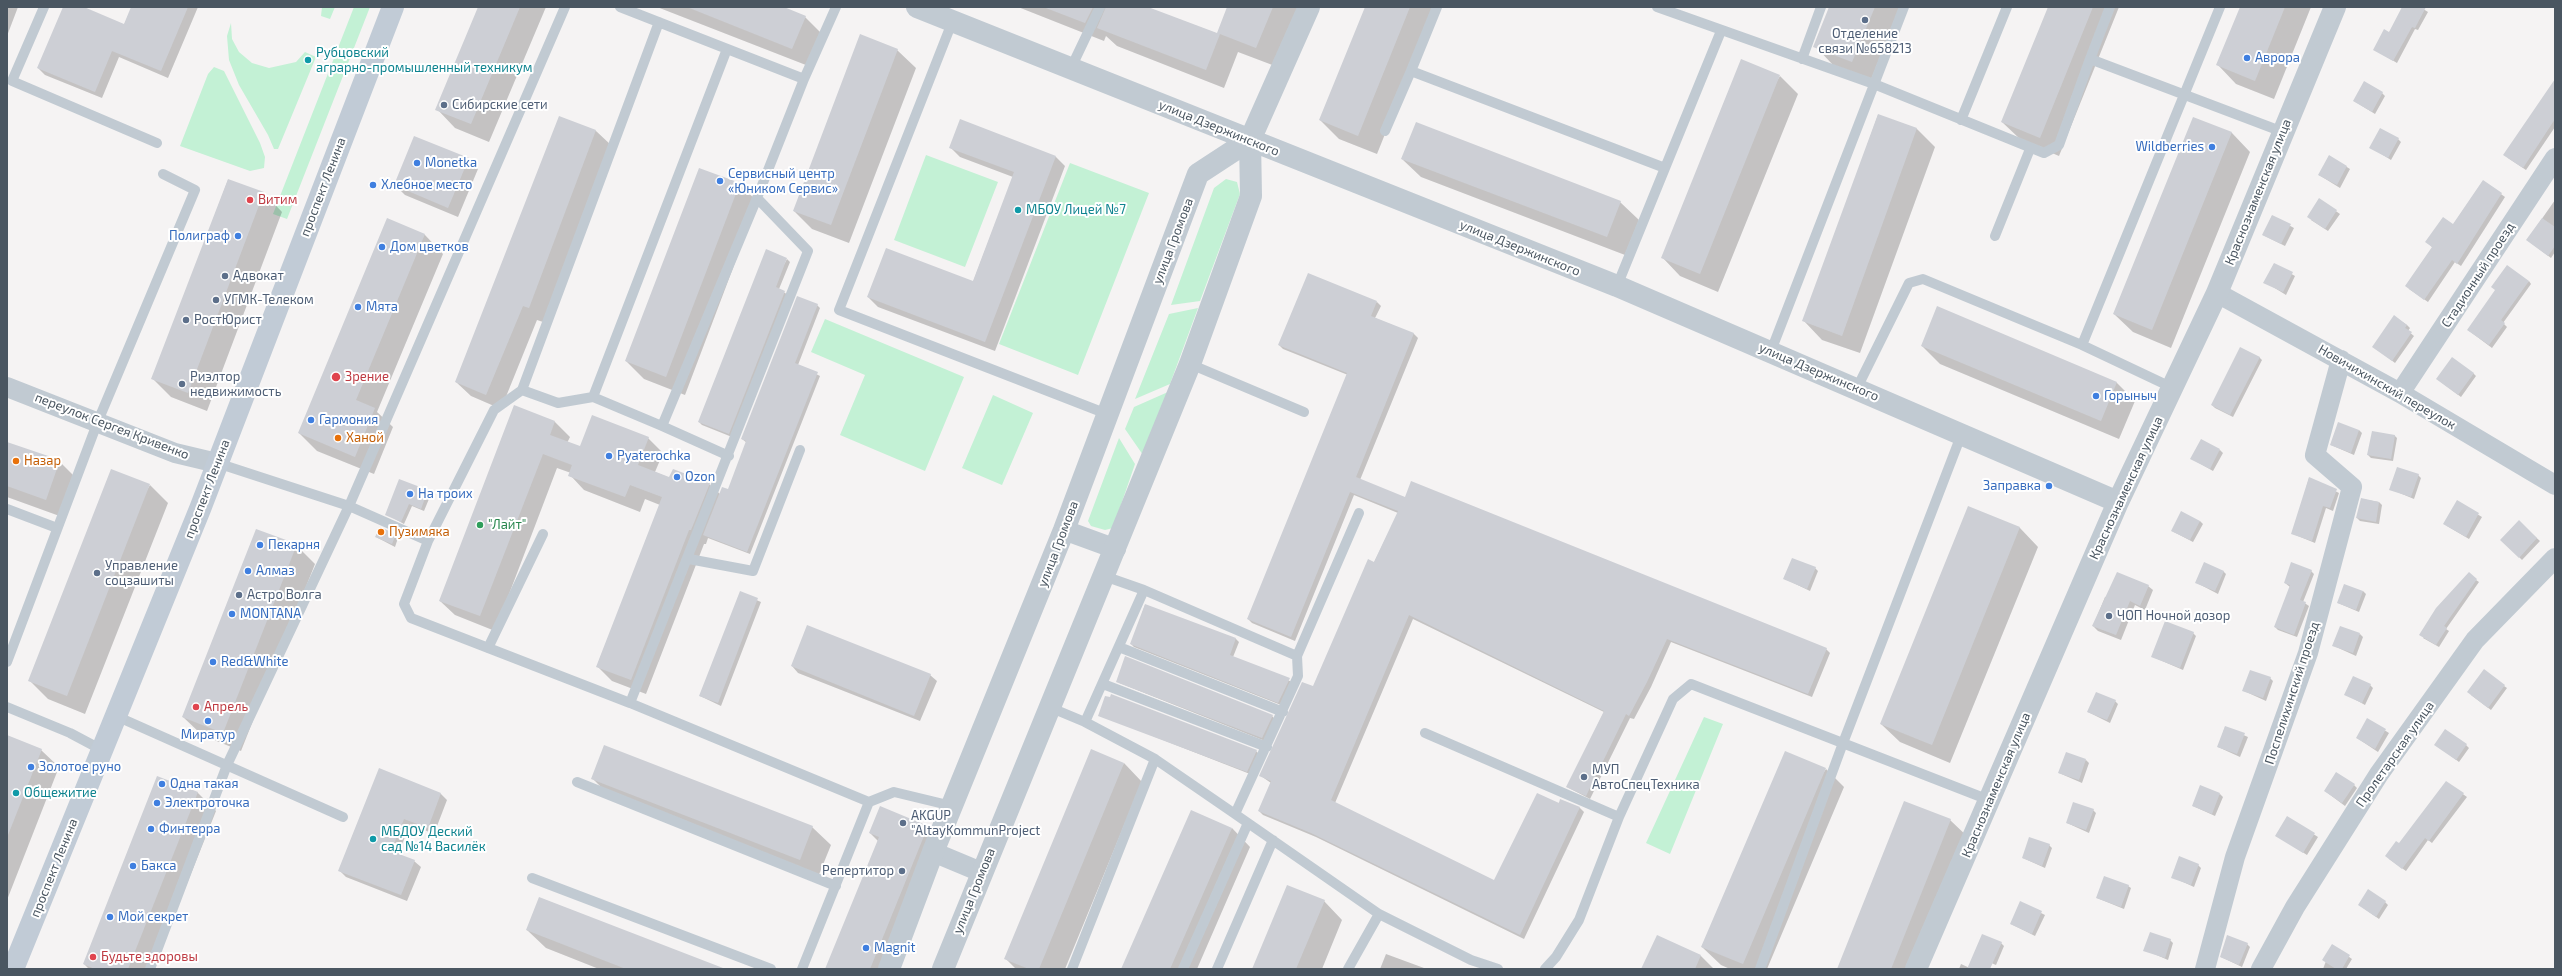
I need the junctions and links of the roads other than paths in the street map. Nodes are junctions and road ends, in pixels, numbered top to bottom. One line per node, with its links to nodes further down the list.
1 (44, 7): 32 (lane)
2 (393, 7): 58 (main road, проспект Ленина)
3 (565, 7): 61 (lane)
4 (620, 7): 18 (lane)
5 (836, 7): 25 (lane)
6 (917, 7): 17 (street, улица Дзержинского)
7 (1100, 7): 23 (lane)
8 (1309, 7): 31 (street, улица Громова)
9 (1437, 7): 24 (lane)
10 (1657, 7): 19 (lane)
11 (1821, 7): 21 (lane)
12 (1904, 7): 26 (lane)
13 (2007, 7): 28 (lane)
14 (2110, 7): 22 (lane)
15 (2220, 7): 27 (lane)
16 (2335, 7): 30 (street, Краснознаменская улица)
17 (953, 20): 23 (street, улица Дзержинского); 52 (lane)
18 (658, 22): 20 (lane); 48 (lane)
19 (1721, 31): 21 (lane); 35 (lane)
20 (727, 49): 25 (lane); 50 (lane)
21 (1802, 59): 26 (lane)
22 (2090, 59): 27 (lane); 33 (lane)
23 (1071, 68): 31 (street, улица Дзержинского)
24 (1411, 71): 29 (lane); 35 (lane)
25 (804, 79): 37 (lane)
26 (1874, 84): 28 (lane); 42 (lane)
27 (2186, 95): 30 (lane); 41 (lane)
28 (1961, 120): 33 (lane)
29 (1385, 131)
30 (2283, 132): 40 (street, Краснознаменская улица)
31 (1250, 140): 39 (street, улица Дзержинского); 44 (street, улица Громова); 52 (street, улица Громова)
32 (156, 143)
33 (2030, 149): 38 (lane)
34 (2555, 158): 49 (street, Стадионный проезд)
35 (1665, 168): 39 (lane)
36 (163, 174): 53 (lane)
37 (757, 198): 54 (lane); 57 (lane)
38 (1995, 236)
39 (1617, 286): 42 (street, улица Дзержинского)
40 (2217, 293): 43 (street, Новичихинский переулок); 47 (street, Краснознаменская улица)
41 (2082, 345): 46 (lane); 47 (lane)
42 (1771, 351): 46 (street, улица Дзержинского)
43 (2341, 360): 49 (street, Новичихинский переулок); 118 (street, Поспелихинский проезд)
44 (1190, 364): 51 (lane); 68 (street, улица Громова)
45 (7, 387): 53 (street, переулок Сергея Кривенко)
46 (1857, 388): 55 (street, улица Дзержинского)
47 (2173, 388): 60 (street, Краснознаменская улица)
48 (522, 390): 50 (lane); 67 (lane)
49 (2400, 393): 59 (street, Новичихинский переулок)
50 (593, 397): 54 (lane)
51 (1304, 412)
52 (1107, 414): 65 (street, улица Громова)
53 (98, 421): 58 (street, переулок Сергея Кривенко); 64 (lane)
54 (662, 426): 57 (lane)
55 (1962, 433): 60 (street, улица Дзержинского); 85 (lane)
56 (800, 450): 70 (lane)
57 (729, 456): 70 (lane)
58 (217, 463): 61 (lane); 82 (main road, проспект Ленина)
59 (2555, 485)
60 (2118, 502): 91 (street, Краснознаменская улица)
61 (349, 506): 67 (lane); 89 (lane)
62 (7, 509): 64 (lane)
63 (1359, 513): 75 (lane)
64 (57, 528): 76 (lane)
65 (1064, 530): 68 (street); 93 (street, улица Громова)
66 (543, 534): 74 (lane)
67 (428, 541): 74 (lane)
68 (1116, 549): 71 (street, улица Громова)
69 (2555, 558): 119 (street, Пролетарская улица)
70 (689, 559): 78 (lane)
71 (1104, 576): 72 (lane); 80 (street, улица Громова)
72 (1144, 590): 73 (lane); 75 (lane)
73 (1119, 647): 77 (lane); 81 (lane)
74 (488, 648): 78 (lane)
75 (1296, 656): 81 (lane)
76 (7, 662)
77 (1103, 684): 83 (lane); 86 (lane)
78 (630, 704): 92 (lane)
79 (7, 707): 87 (lane)
80 (1049, 707): 83 (lane); 100 (street, улица Громова)
81 (1283, 712): 86 (lane)
82 (116, 716): 87 (main road, проспект Ленина); 89 (lane)
83 (1086, 722): 88 (lane)
84 (1425, 733): 96 (lane)
85 (1843, 743): 91 (lane); 96 (lane); 116 (lane)
86 (1267, 747): 94 (lane)
87 (102, 750): 105 (main road, проспект Ленина)
88 (1155, 759): 94 (lane); 110 (lane)
89 (227, 765): 95 (lane); 106 (lane)
90 (577, 782): 102 (lane)
91 (1989, 800): 117 (street, Краснознаменская улица)
92 (869, 802): 93 (lane); 102 (lane)
93 (952, 806): 99 (street, улица Громова)
94 (1235, 814): 97 (lane)
95 (343, 817)
96 (1619, 817): 115 (lane)
97 (1248, 823): 98 (lane); 111 (lane)
98 (1273, 840): 103 (lane); 112 (lane)
99 (933, 852): 100 (street); 109 (street, улица Громова)
100 (981, 872): 104 (street, улица Громова)
101 (532, 878): 107 (lane)
102 (836, 886): 108 (lane)
103 (1379, 914): 113 (lane); 114 (lane)
104 (948, 967)
105 (14, 969)
106 (150, 969)
107 (771, 969)
108 (802, 969)
109 (889, 969)
110 (1072, 969)
111 (1183, 969)
112 (1217, 969)
113 (1348, 969)
114 (1498, 969)
115 (1545, 969)
116 (1760, 969)
117 (1916, 969)
118 (2205, 969)
119 (2261, 969)

